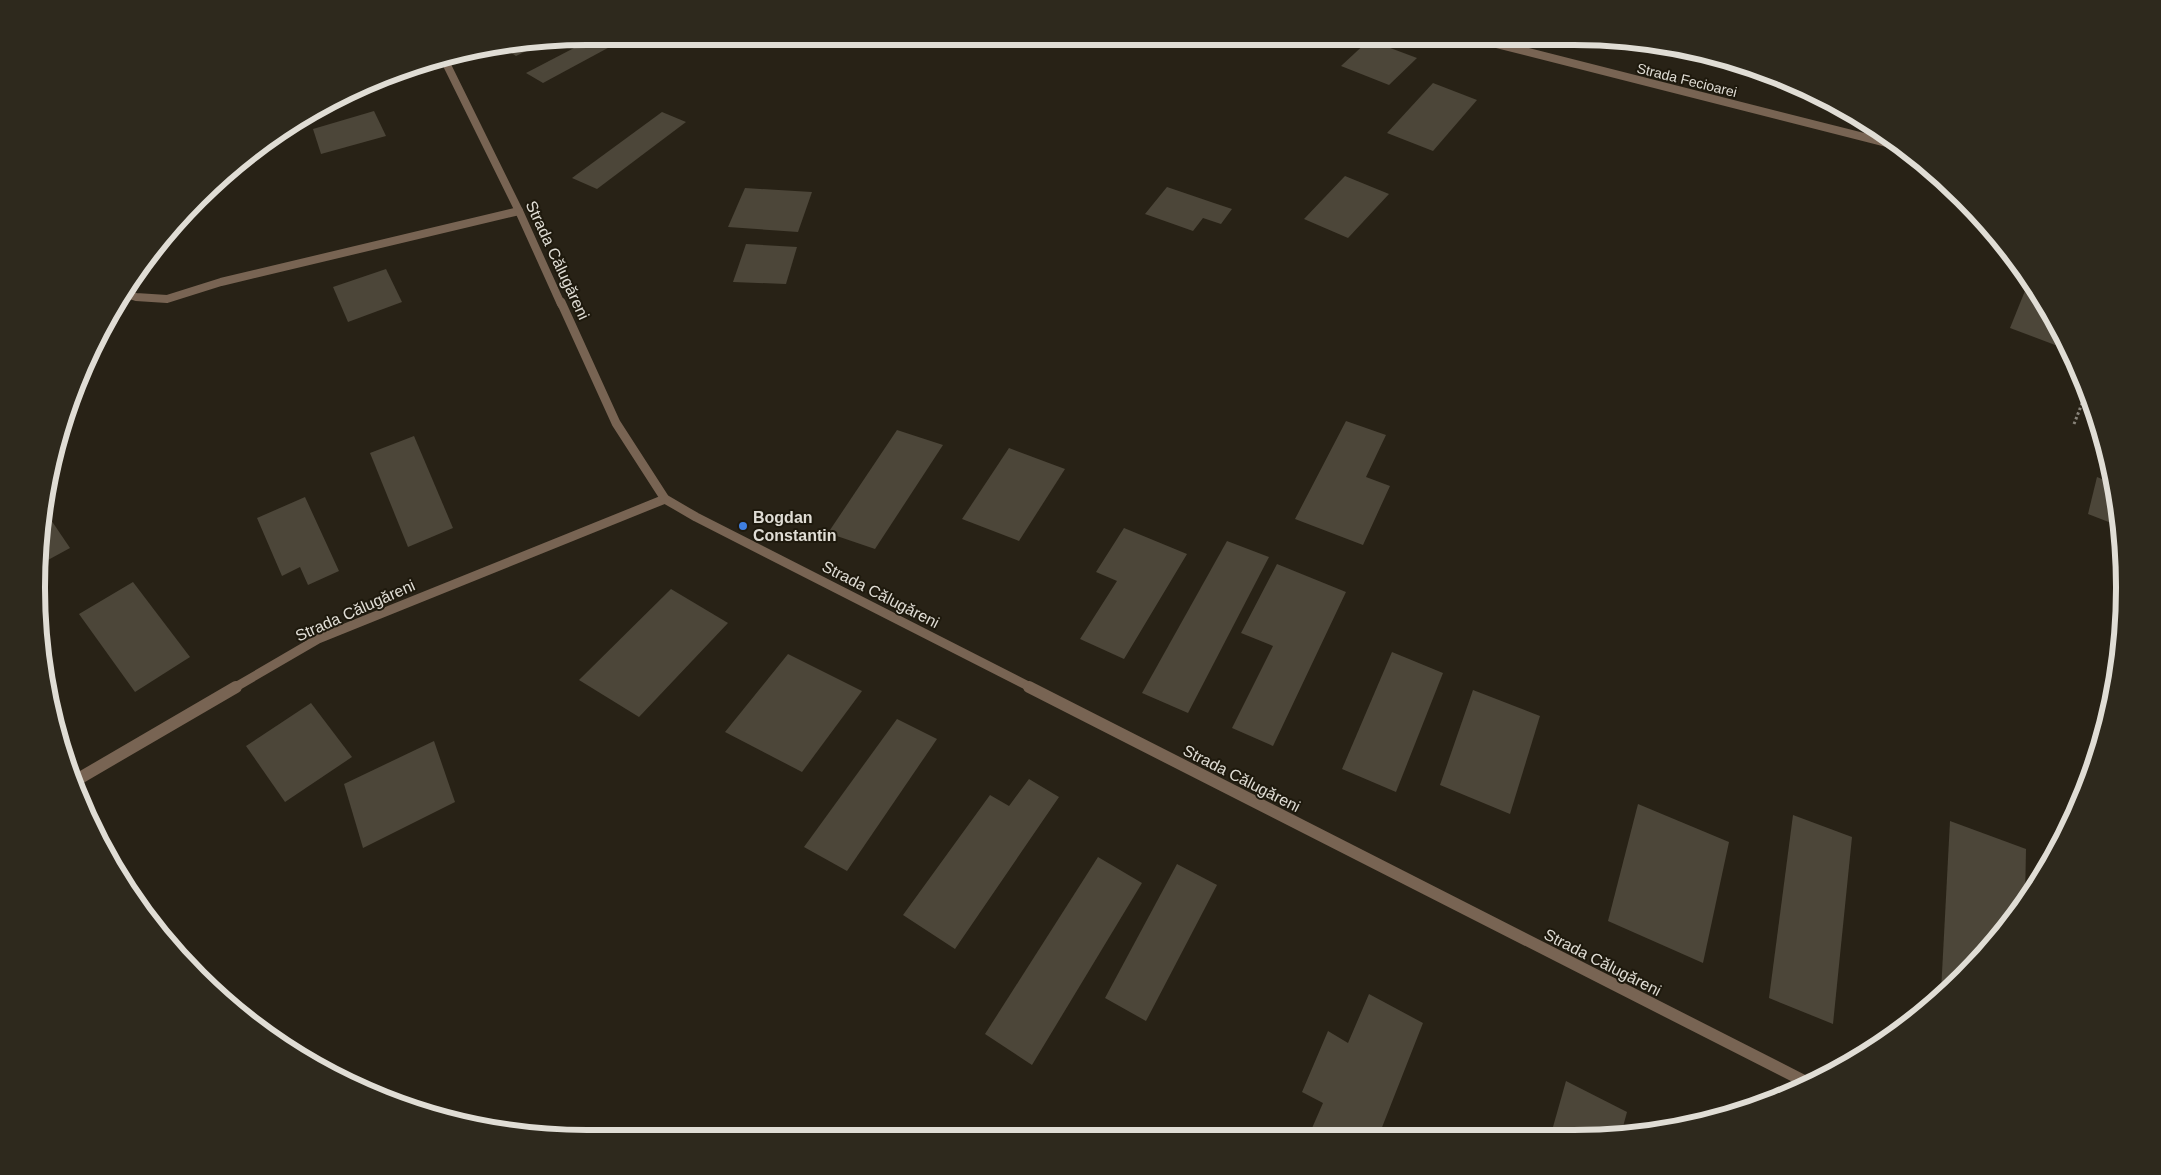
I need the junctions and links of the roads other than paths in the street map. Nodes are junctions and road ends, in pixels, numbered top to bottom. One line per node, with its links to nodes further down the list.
1 (1501, 45): 3 (street, Strada Fecioarei)
2 (446, 63): 4 (street, Strada Călugăreni)
3 (1883, 142)
4 (519, 211): 5 (street); 6 (street, Strada Călugăreni)
5 (130, 295)
6 (664, 499): 7 (street, Strada Călugăreni); 8 (street, Strada Călugăreni)
7 (80, 778)
8 (1801, 1080)

